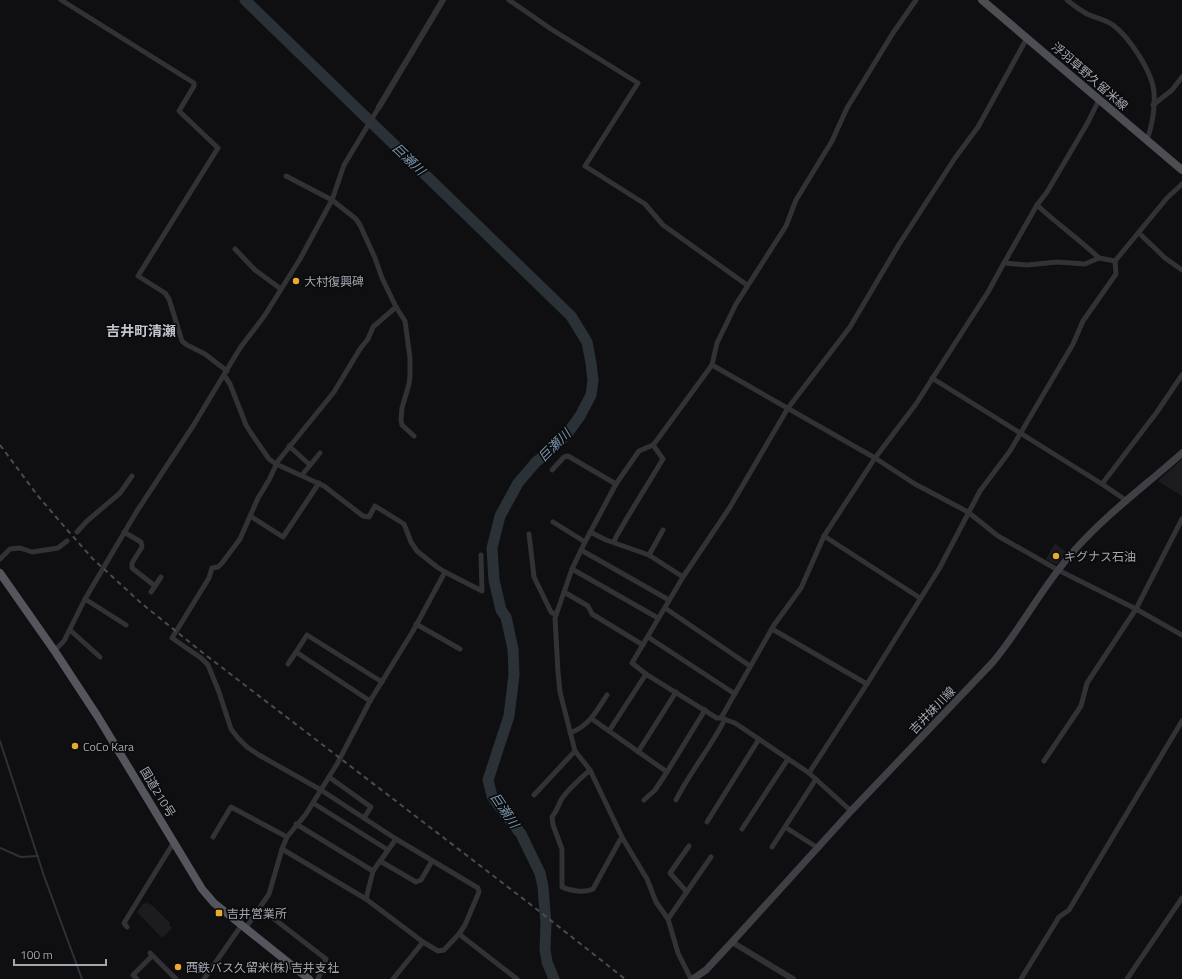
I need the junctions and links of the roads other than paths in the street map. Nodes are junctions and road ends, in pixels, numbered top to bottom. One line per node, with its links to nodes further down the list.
1 (61, 0): 28 (street)
2 (443, 0): 11 (street)
3 (509, 0): 24 (street)
4 (916, 0): 24 (street)
5 (982, 0): 7 (main road, 浮羽草野久留米線)
6 (1067, 0): 10 (street)
7 (1027, 38): 9 (main road, 浮羽草野久留米線); 31 (street)
8 (1182, 77): 10 (street)
9 (1099, 100): 12 (main road, 浮羽草野久留米線); 17 (street)
10 (1154, 105): 12 (street)
11 (378, 106): 16 (street)
12 (1147, 140): 13 (main road, 浮羽草野久留米線)
13 (1182, 170)
14 (286, 176): 16 (street)
15 (1182, 184): 18 (street)
16 (332, 200): 25 (street); 26 (street)
17 (1037, 205): 20 (street); 22 (street)
18 (1139, 233): 21 (street); 23 (street)
19 (235, 249): 25 (street)
20 (1099, 258): 21 (street); 22 (street)
21 (1115, 261): 32 (street)
22 (1004, 263): 30 (street)
23 (1182, 270)
24 (747, 285): 27 (street)
25 (281, 289): 28 (street)
26 (396, 308): 33 (street); 35 (street)
27 (712, 365): 31 (street); 34 (street)
28 (225, 373): 39 (street); 54 (street)
29 (1182, 375): 46 (street)
30 (932, 378): 32 (street); 38 (street)
31 (788, 408): 38 (street); 70 (street)
32 (1021, 433): 46 (street); 48 (street)
33 (414, 436)
34 (653, 445): 45 (street); 60 (street)
35 (290, 446): 39 (street); 40 (street)
36 (320, 453): 40 (street)
37 (1182, 453): 47 (main road, 吉井妹川線)
38 (875, 458): 48 (street); 57 (street)
39 (274, 463): 42 (street); 49 (street)
40 (310, 465): 42 (street)
41 (552, 470): 45 (street)
42 (302, 475): 44 (street)
43 (132, 476): 53 (street)
44 (319, 484): 49 (street); 67 (street)
45 (616, 484): 55 (street)
46 (1102, 484): 47 (street)
47 (1127, 501): 66 (main road, 吉井妹川線)
48 (968, 512): 66 (street); 74 (street)
49 (250, 516): 117 (street)
50 (1182, 519): 78 (street)
51 (553, 522): 59 (street)
52 (663, 530): 63 (street)
53 (76, 532)
54 (124, 532): 71 (street); 75 (street)
55 (590, 532): 59 (street); 60 (street)
56 (529, 534): 79 (street)
57 (824, 536): 74 (street); 83 (street)
58 (67, 540): 64 (street)
59 (585, 542): 61 (street)
60 (614, 542): 63 (street)
61 (581, 550): 65 (street); 76 (street)
62 (482, 554): 67 (street)
63 (649, 555): 70 (street)
64 (0, 559)
65 (572, 569): 73 (street); 80 (street)
66 (1058, 570): 78 (street); 122 (main road, 吉井妹川線)
67 (445, 572): 81 (street)
68 (0, 573): 89 (highway, 国道210号)
69 (161, 577): 71 (street)
70 (683, 578): 76 (street)
71 (155, 586): 72 (street)
72 (151, 592)
73 (564, 592): 79 (street); 87 (street)
74 (920, 598): 96 (street)
75 (85, 599): 82 (street); 84 (street)
76 (669, 600): 77 (street)
77 (665, 608): 80 (street); 93 (street)
78 (1136, 609): 85 (street); 111 (street)
79 (556, 615): 106 (street)
80 (658, 618): 86 (street)
81 (416, 624): 88 (street); 95 (street)
82 (126, 625)
83 (772, 629): 93 (street); 96 (street)
84 (70, 630): 89 (street); 91 (street)
85 (1182, 635)
86 (648, 637): 87 (street); 98 (street)
87 (643, 645): 94 (street)
88 (460, 649)
89 (55, 650): 132 (highway, 国道210号)
90 (296, 652): 92 (street); 95 (street); 100 (street)
91 (100, 657)
92 (288, 664)
93 (750, 666): 98 (street)
94 (646, 674): 97 (street); 105 (street)
95 (382, 682): 100 (street)
96 (867, 684): 114 (street)
97 (676, 692): 101 (street); 109 (street)
98 (735, 694): 102 (street)
99 (606, 695): 103 (street)
100 (370, 701): 115 (street)
101 (705, 710): 102 (street); 113 (street)
102 (723, 718): 107 (street); 120 (street)
103 (592, 719): 105 (street); 106 (street)
104 (1182, 721): 161 (street)
105 (609, 731): 109 (street)
106 (570, 733): 108 (street)
107 (759, 739): 110 (street); 124 (street)
108 (575, 751): 112 (street); 118 (street)
109 (638, 752): 113 (street)
110 (788, 759): 114 (street); 127 (street)
111 (1044, 761)
112 (590, 770): 131 (street); 131 (street)
113 (667, 772): 119 (street)
114 (809, 773): 116 (street)
115 (329, 777): 117 (street); 123 (street)
116 (816, 779): 122 (street); 126 (street)
117 (321, 790): 121 (street); 123 (street)
118 (534, 795)
119 (644, 800)
120 (676, 800)
121 (313, 803): 125 (street); 137 (street)
122 (851, 811): 135 (main road, 吉井妹川線)
123 (364, 818): 130 (street)
124 (707, 822)
125 (296, 824): 129 (street); 141 (street)
126 (785, 827): 134 (street); 135 (street)
127 (742, 829)
128 (213, 837): 129 (street)
129 (287, 837): 136 (street)
130 (396, 839): 137 (street); 140 (street)
131 (623, 839): 146 (street)
132 (174, 842): 147 (street); 148 (highway, 国道210号)
133 (689, 846): 142 (street)
134 (772, 847)
135 (818, 848): 151 (main road, 吉井妹川線)
136 (282, 849): 144 (street); 145 (street)
137 (388, 850): 139 (street)
138 (711, 856): 142 (street)
139 (380, 861): 140 (street); 141 (street)
140 (432, 861): 149 (street)
141 (373, 871): 144 (street)
142 (686, 891): 146 (street)
143 (1182, 898): 162 (street)
144 (366, 899): 150 (street)
145 (260, 908): 148 (street); 156 (street)
146 (668, 920): 159 (street)
147 (127, 927)
148 (243, 927): 154 (street); 155 (highway, 国道210号)
149 (459, 934): 150 (street); 158 (street)
150 (423, 942): 157 (street)
151 (732, 942): 159 (main road, 吉井妹川線); 160 (street)
152 (172, 978): 153 (street)
153 (137, 979)
154 (204, 979)
155 (309, 979)
156 (318, 979)
157 (393, 979)
158 (517, 979)
159 (692, 979)
160 (793, 979)
161 (1021, 979)
162 (1127, 979)

